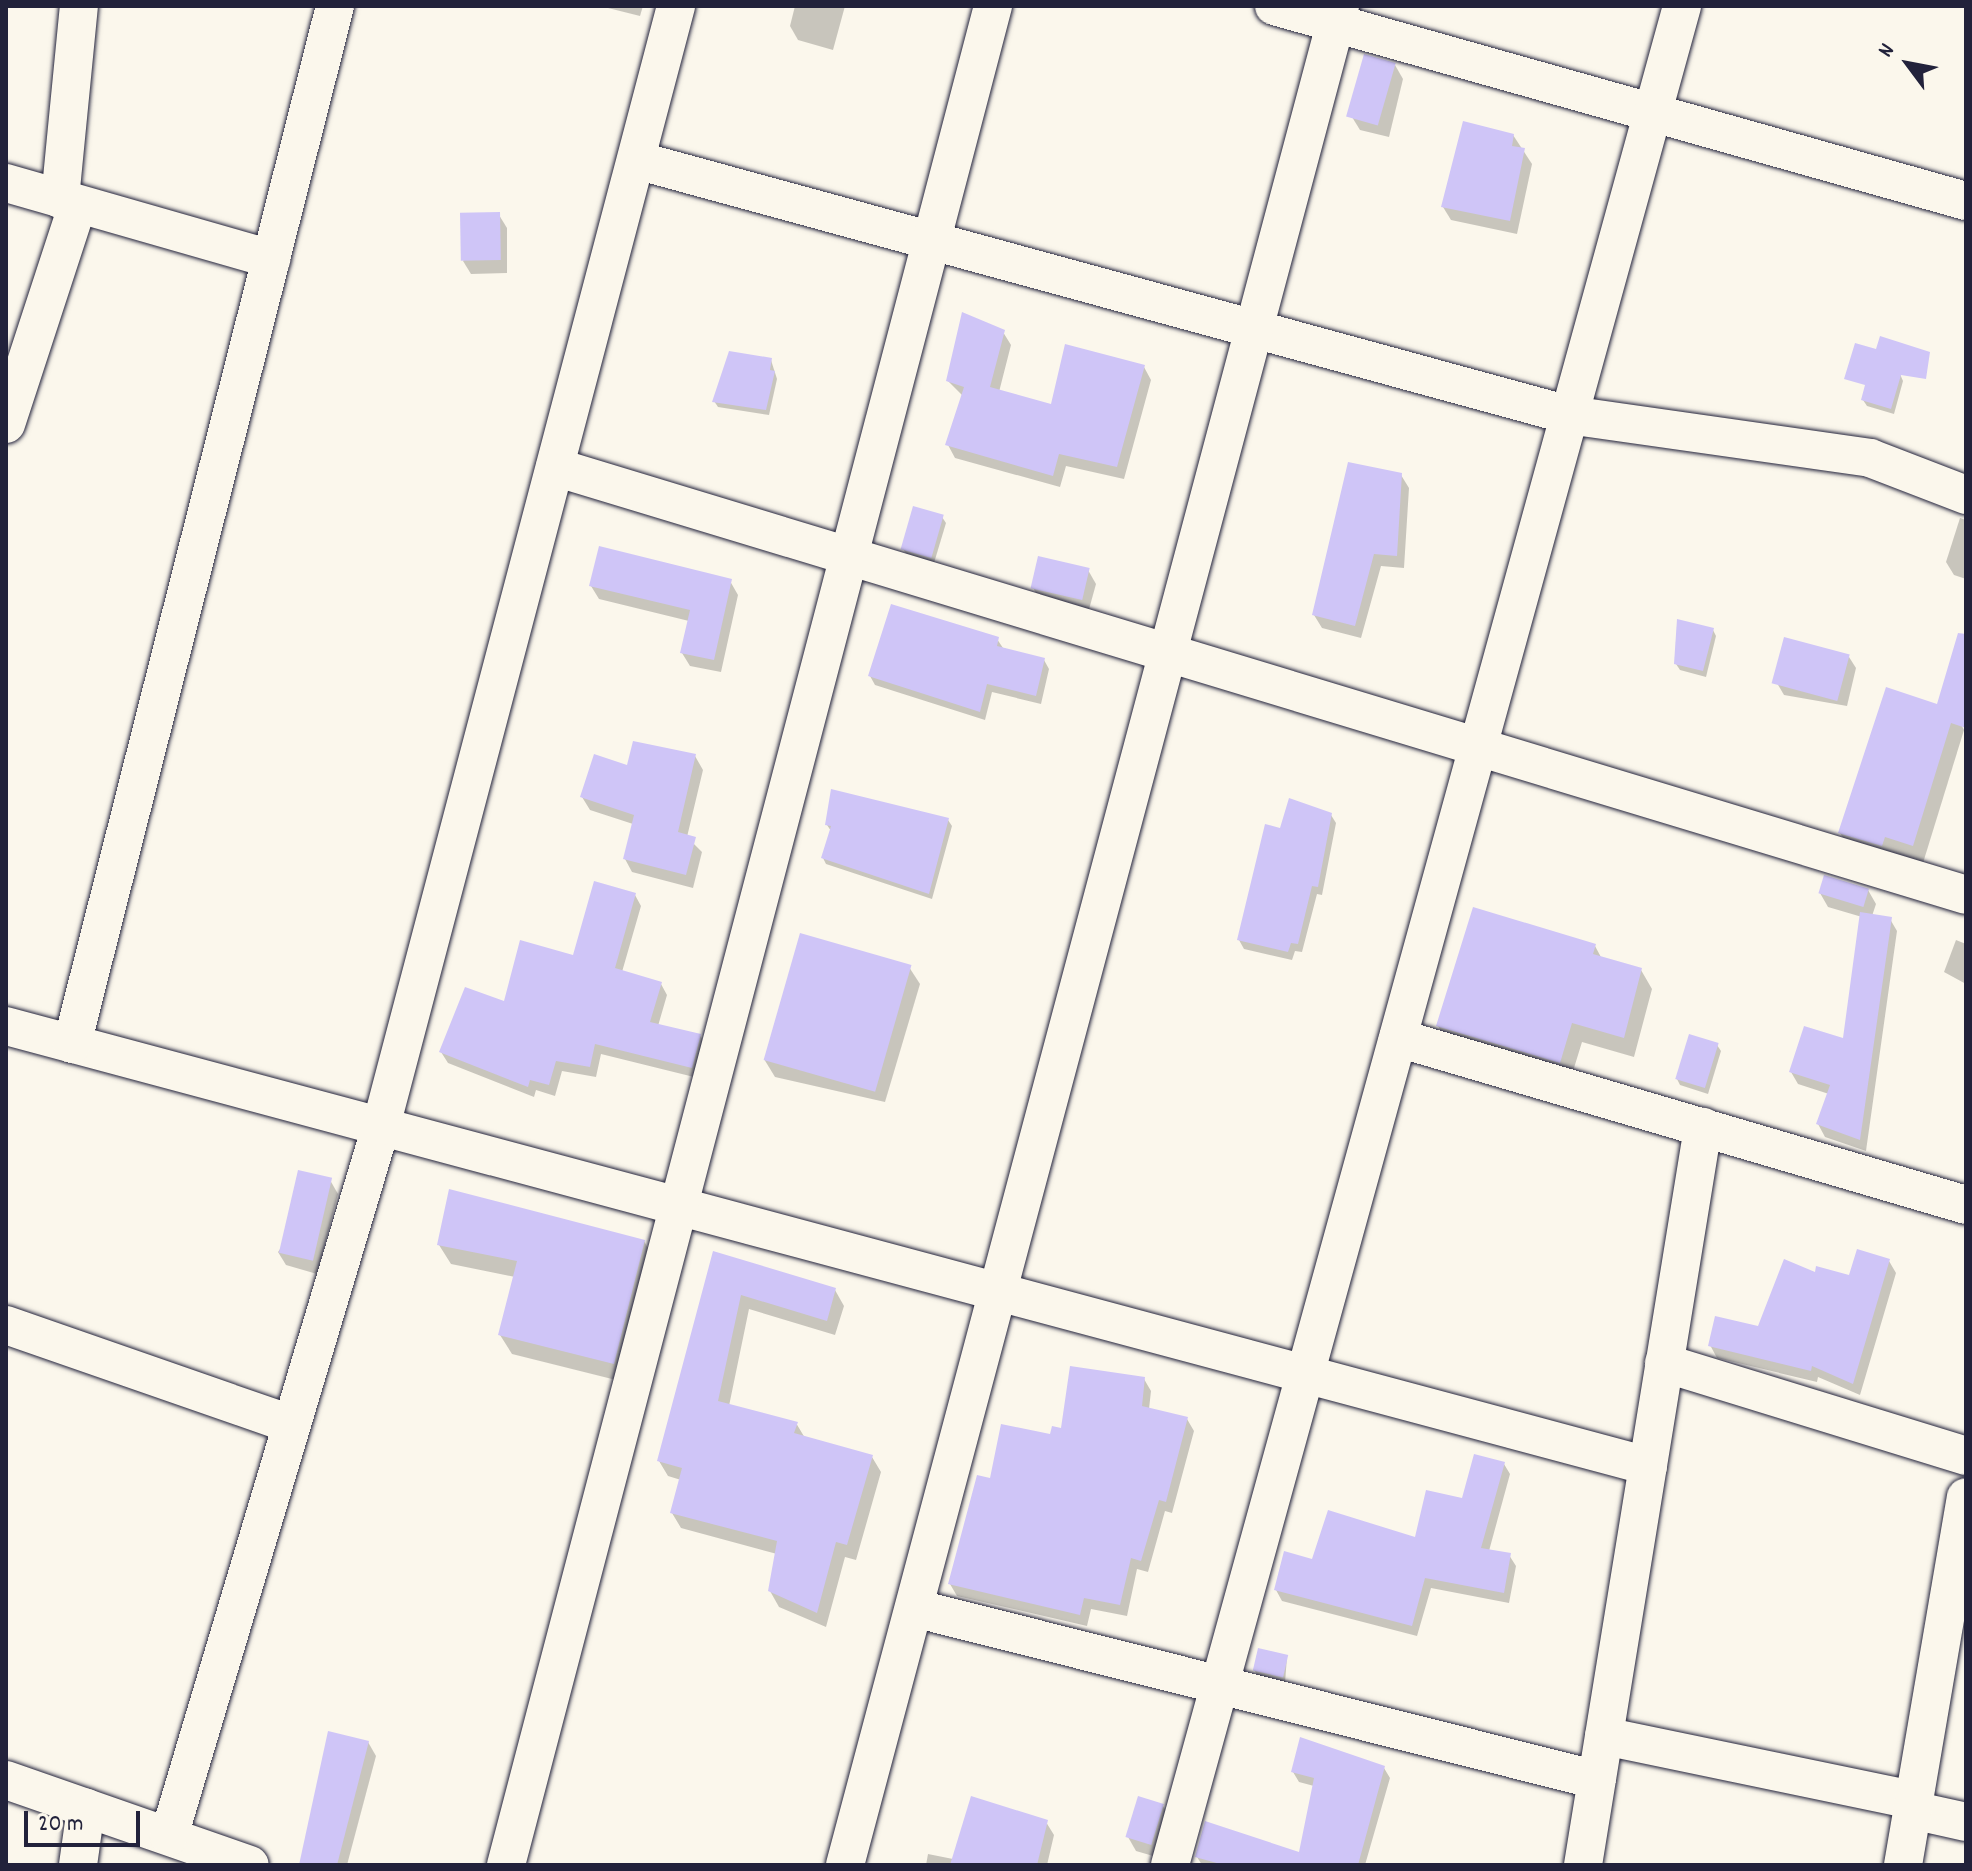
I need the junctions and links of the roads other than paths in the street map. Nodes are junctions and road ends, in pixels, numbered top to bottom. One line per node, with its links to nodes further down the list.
1 (79, 6): 11 (street)
2 (335, 6): 14 (street)
3 (676, 6): 9 (street)
4 (993, 6): 13 (street)
5 (1274, 6): 7 (street)
6 (1682, 6): 8 (street)
7 (1338, 15): 8 (street); 15 (street)
8 (1653, 113): 12 (street); 16 (street)
9 (636, 160): 13 (street); 18 (street)
10 (6, 183): 11 (street)
11 (69, 201): 14 (street); 17 (street)
12 (1966, 201)
13 (932, 239): 15 (street); 20 (street)
14 (271, 259): 26 (street)
15 (1255, 326): 16 (street); 21 (street)
16 (1569, 415): 19 (street); 22 (street)
17 (6, 424)
18 (555, 467): 20 (street); 27 (street)
19 (1966, 495)
20 (849, 556): 21 (street); 30 (street)
21 (1168, 653): 22 (street); 31 (street)
22 (1478, 747): 23 (street); 25 (street)
23 (1966, 895)
24 (6, 1026): 26 (street)
25 (1398, 1038): 28 (street); 34 (street)
26 (72, 1044): 27 (street)
27 (381, 1126): 30 (street); 35 (street)
28 (1703, 1127): 29 (street); 33 (street)
29 (1966, 1205)
30 (678, 1206): 31 (street); 50 (street)
31 (997, 1292): 34 (street); 39 (street)
32 (6, 1325): 35 (street)
33 (1664, 1363): 36 (street); 37 (street)
34 (1305, 1374): 37 (street); 40 (street)
35 (291, 1424): 47 (street)
36 (1966, 1456)
37 (1648, 1466): 41 (street)
38 (1966, 1497): 44 (street)
39 (914, 1608): 40 (street); 51 (street)
40 (1219, 1686): 43 (street); 52 (street)
41 (1604, 1736): 43 (street); 44 (street)
42 (6, 1780): 45 (street)
43 (1597, 1780): 53 (street)
44 (1913, 1805): 46 (street); 54 (street)
45 (86, 1808): 47 (street); 48 (street)
46 (1966, 1822)
47 (169, 1836): 49 (street)
48 (78, 1865)
49 (250, 1865)
50 (506, 1865)
51 (845, 1865)
52 (1170, 1865)
53 (1583, 1865)
54 (1903, 1865)

